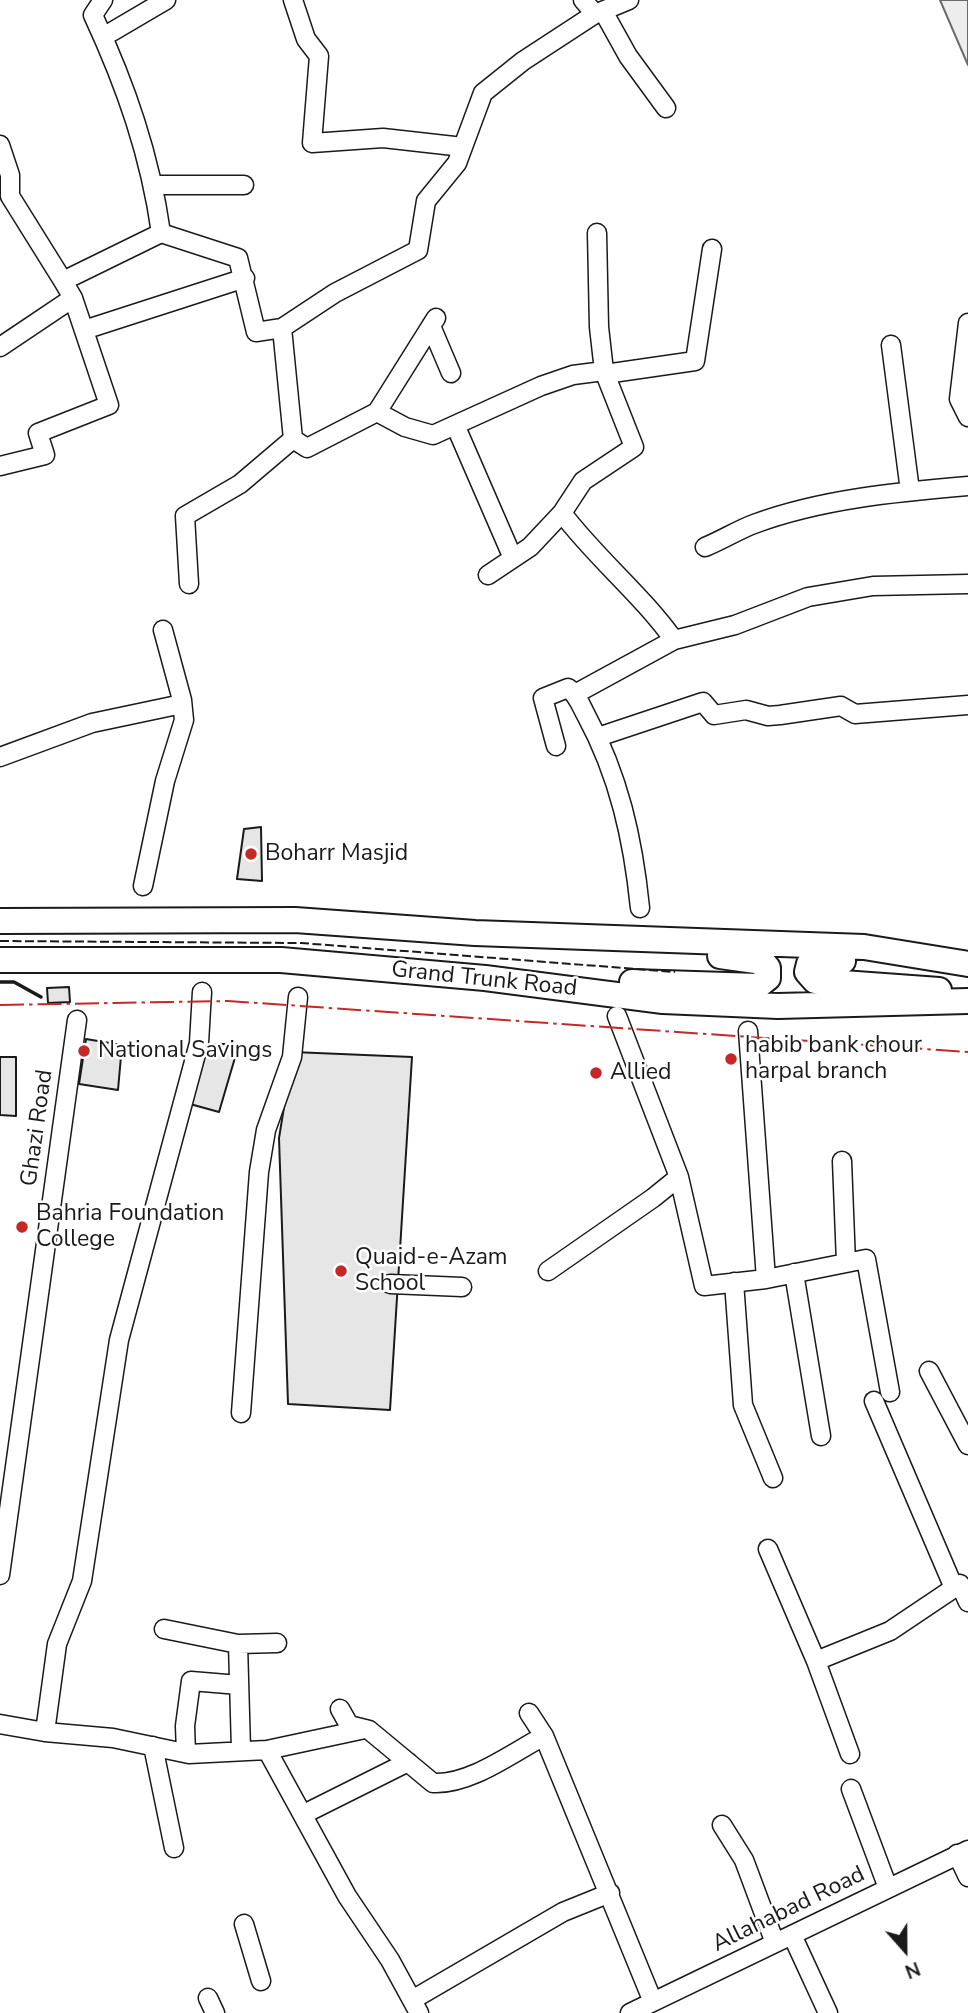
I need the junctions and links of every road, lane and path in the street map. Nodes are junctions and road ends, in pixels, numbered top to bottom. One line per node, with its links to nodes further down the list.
1 (103, 0): 7 (street)
2 (166, 0): 7 (street)
3 (293, 0): 10 (street)
4 (583, 0): 6 (street)
5 (629, 0): 6 (street)
6 (599, 13): 8 (street); 10 (street)
7 (103, 37): 11 (street)
8 (666, 108)
9 (0, 145): 13 (street)
10 (463, 147): 21 (street)
11 (154, 184): 12 (street); 14 (street)
12 (244, 184)
13 (5, 199): 18 (street)
14 (161, 233): 17 (street); 18 (street)
15 (597, 233): 25 (street)
16 (712, 249): 25 (street)
17 (245, 278): 21 (street); 22 (street)
18 (63, 281): 19 (street)
19 (73, 299): 22 (street); 24 (street)
20 (968, 323): 28 (street)
21 (282, 328): 30 (street)
22 (85, 330): 31 (street)
23 (891, 345): 33 (street)
24 (0, 346)
25 (605, 372): 29 (street); 34 (street)
26 (451, 373): 27 (street)
27 (377, 412): 29 (street); 30 (street)
28 (968, 417)
29 (456, 427): 36 (street)
30 (293, 439): 38 (street)
31 (0, 466)
32 (968, 486): 33 (street)
33 (910, 491): 35 (street)
34 (562, 513): 36 (street); 41 (street)
35 (705, 547)
36 (512, 556): 37 (street)
37 (488, 575)
38 (189, 583)
39 (968, 584): 41 (street)
40 (163, 630): 43 (street)
41 (674, 640): 42 (street)
42 (575, 694): 45 (street); 46 (street)
43 (183, 704): 47 (street); 48 (street)
44 (968, 705): 45 (street)
45 (598, 737): 49 (street)
46 (556, 746)
47 (0, 757)
48 (143, 887)
49 (640, 908)
50 (0, 921): 51 (highway, Grand Trunk Road)
51 (475, 933): 53 (highway, Grand Trunk Road); 54 (highway)
52 (0, 960): 54 (highway, Grand Trunk Road)
53 (968, 965): 56 (highway)
54 (485, 978): 58 (highway, Grand Trunk Road)
55 (202, 992): 89 (street)
56 (968, 992)
57 (298, 997): 72 (street)
58 (968, 1001)
59 (617, 1016): 63 (street)
60 (77, 1020): 77 (street, Ghazi Road)
61 (748, 1031): 67 (street)
62 (842, 1161): 64 (street)
63 (679, 1177): 65 (street); 68 (street)
64 (846, 1263): 66 (street); 78 (street)
65 (548, 1271)
66 (794, 1273): 67 (street); 73 (street)
67 (766, 1279): 68 (street)
68 (734, 1282): 75 (street)
69 (390, 1284): 70 (street)
70 (461, 1287)
71 (929, 1371): 74 (street)
72 (242, 1413)
73 (821, 1436)
74 (968, 1444)
75 (773, 1478)
76 (768, 1549): 83 (street)
77 (0, 1575)
78 (954, 1587): 79 (street); 83 (street)
79 (968, 1602)
80 (164, 1629): 82 (street)
81 (278, 1643): 82 (street)
82 (238, 1644): 84 (street)
83 (816, 1661): 95 (street)
84 (239, 1685): 92 (street); 94 (street)
85 (340, 1709): 88 (street)
86 (530, 1713): 90 (street)
87 (0, 1724): 89 (street)
88 (365, 1729): 93 (street); 96 (street)
89 (45, 1732): 91 (street)
90 (544, 1736): 96 (street); 104 (street)
91 (153, 1746): 94 (street); 100 (street)
92 (241, 1750): 93 (street); 94 (street)
93 (267, 1750): 98 (street)
94 (186, 1753)
95 (850, 1754)
96 (408, 1762): 98 (street)
97 (851, 1789): 103 (street)
98 (304, 1814): 109 (street)
99 (722, 1825): 106 (street)
100 (174, 1848)
101 (963, 1852): 102 (street); 103 (street, Allahabad Road)
102 (968, 1877)
103 (888, 1888): 106 (street, Allahabad Road)
104 (610, 1893): 108 (street); 109 (street)
105 (244, 1924): 107 (street)
106 (783, 1939): 108 (street, Allahabad Road); 111 (street)
107 (261, 1980)
108 (653, 2002): 110 (street, Allahabad Road)
109 (415, 2007)
110 (630, 2013)
111 (828, 2013)

